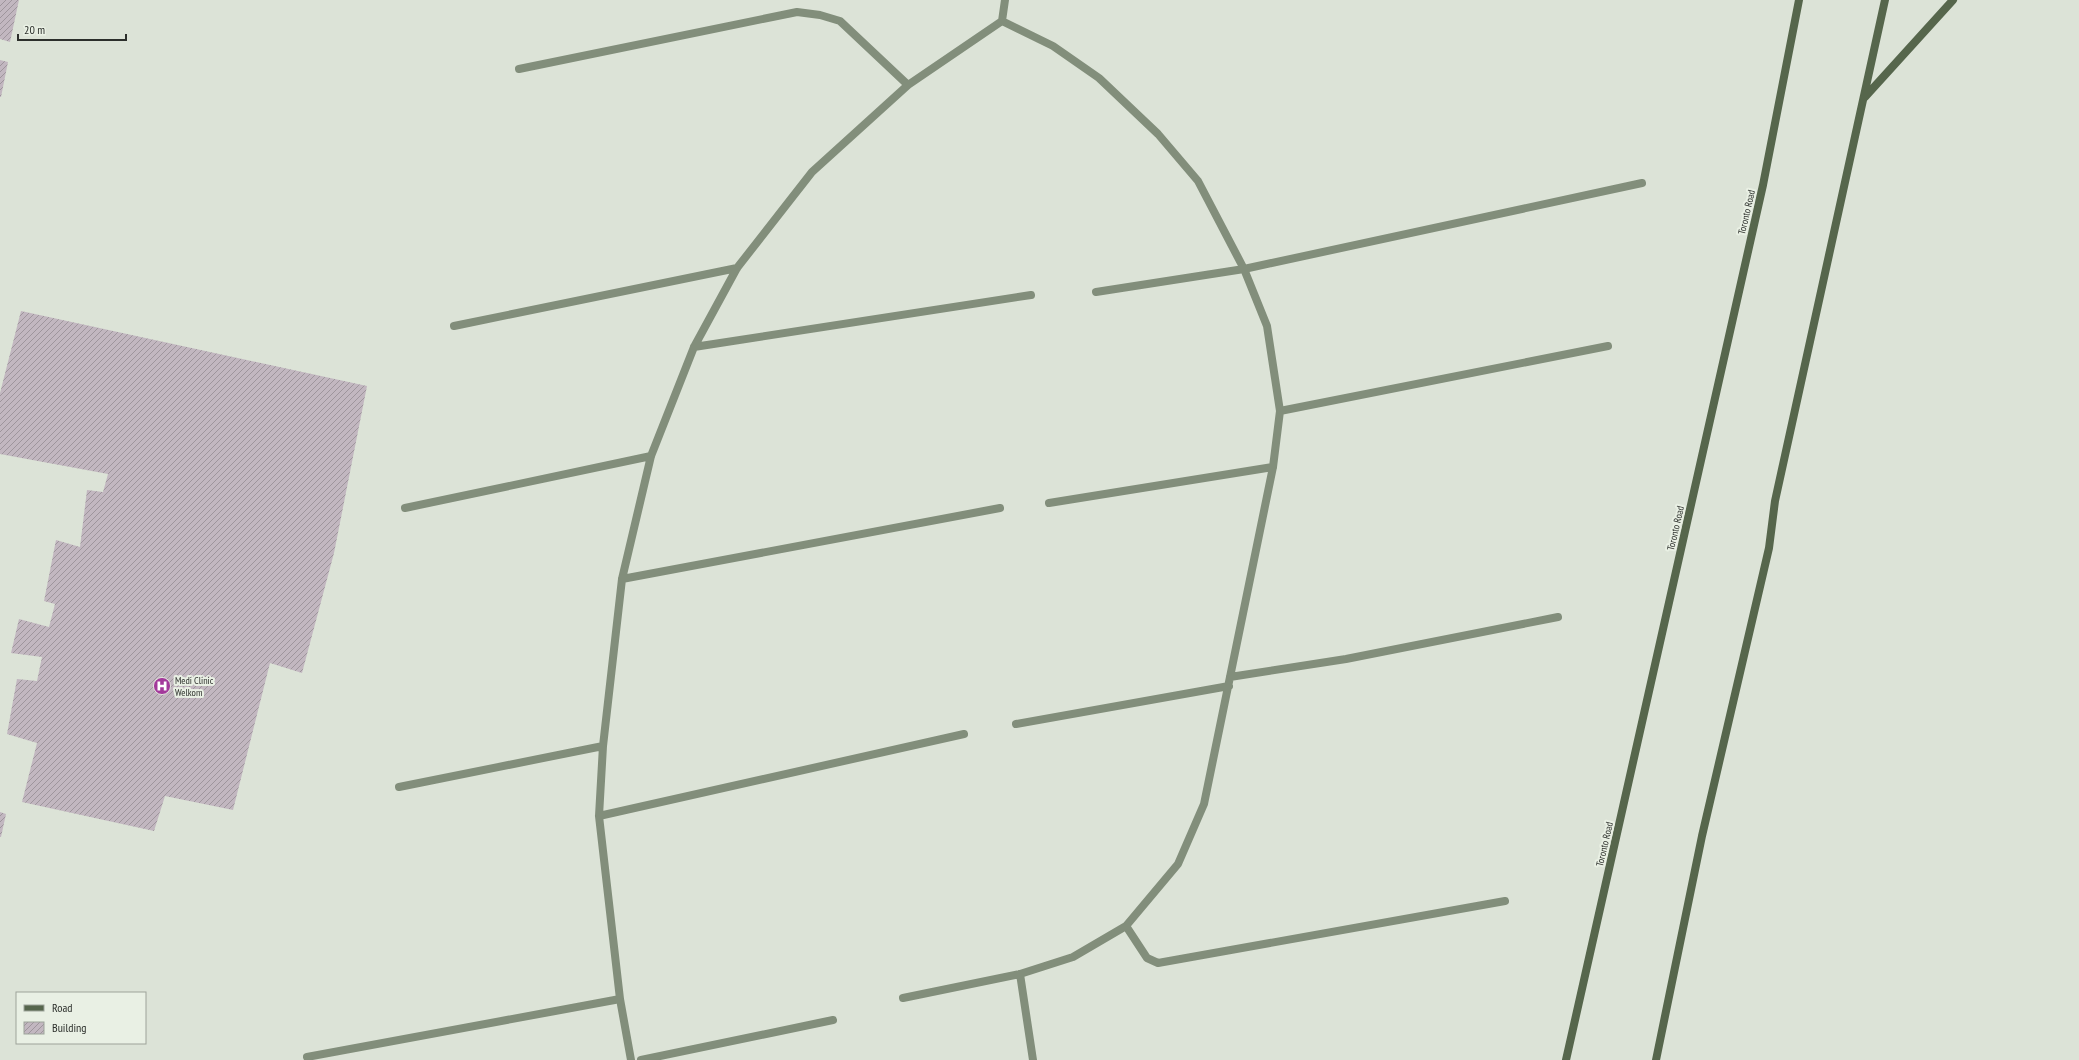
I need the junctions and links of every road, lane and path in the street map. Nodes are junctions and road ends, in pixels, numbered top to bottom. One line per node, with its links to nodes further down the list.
1 (1005, 0): 5 (lane)
2 (1800, 0): 42 (street, Toronto Road)
3 (1885, 0): 8 (street)
4 (1953, 0): 8 (street)
5 (1002, 21): 7 (lane); 11 (lane)
6 (519, 69): 7 (lane)
7 (908, 84): 10 (lane)
8 (1864, 99): 43 (street)
9 (1642, 183): 11 (lane)
10 (737, 268): 14 (lane); 16 (lane)
11 (1244, 268): 12 (lane); 17 (lane)
12 (1096, 292)
13 (1031, 295): 16 (lane)
14 (454, 326)
15 (1608, 346): 17 (lane)
16 (694, 347): 18 (lane)
17 (1280, 411): 19 (lane)
18 (651, 456): 21 (lane); 23 (lane)
19 (1273, 467): 20 (lane); 25 (lane)
20 (1049, 503)
21 (405, 508)
22 (1000, 508): 23 (lane)
23 (622, 579): 29 (lane)
24 (1558, 617): 25 (lane)
25 (1230, 677): 26 (lane)
26 (1229, 686): 27 (lane); 33 (lane)
27 (1016, 724)
28 (964, 734): 31 (lane)
29 (603, 746): 30 (lane); 31 (lane)
30 (398, 787)
31 (599, 816): 36 (lane)
32 (1505, 901): 33 (lane)
33 (1126, 926): 34 (lane)
34 (1020, 974): 35 (lane); 41 (lane)
35 (903, 998)
36 (620, 999): 38 (lane); 39 (lane)
37 (833, 1020): 40 (lane)
38 (307, 1057)
39 (631, 1060)
40 (641, 1060)
41 (1033, 1060)
42 (1566, 1060)
43 (1656, 1060)

